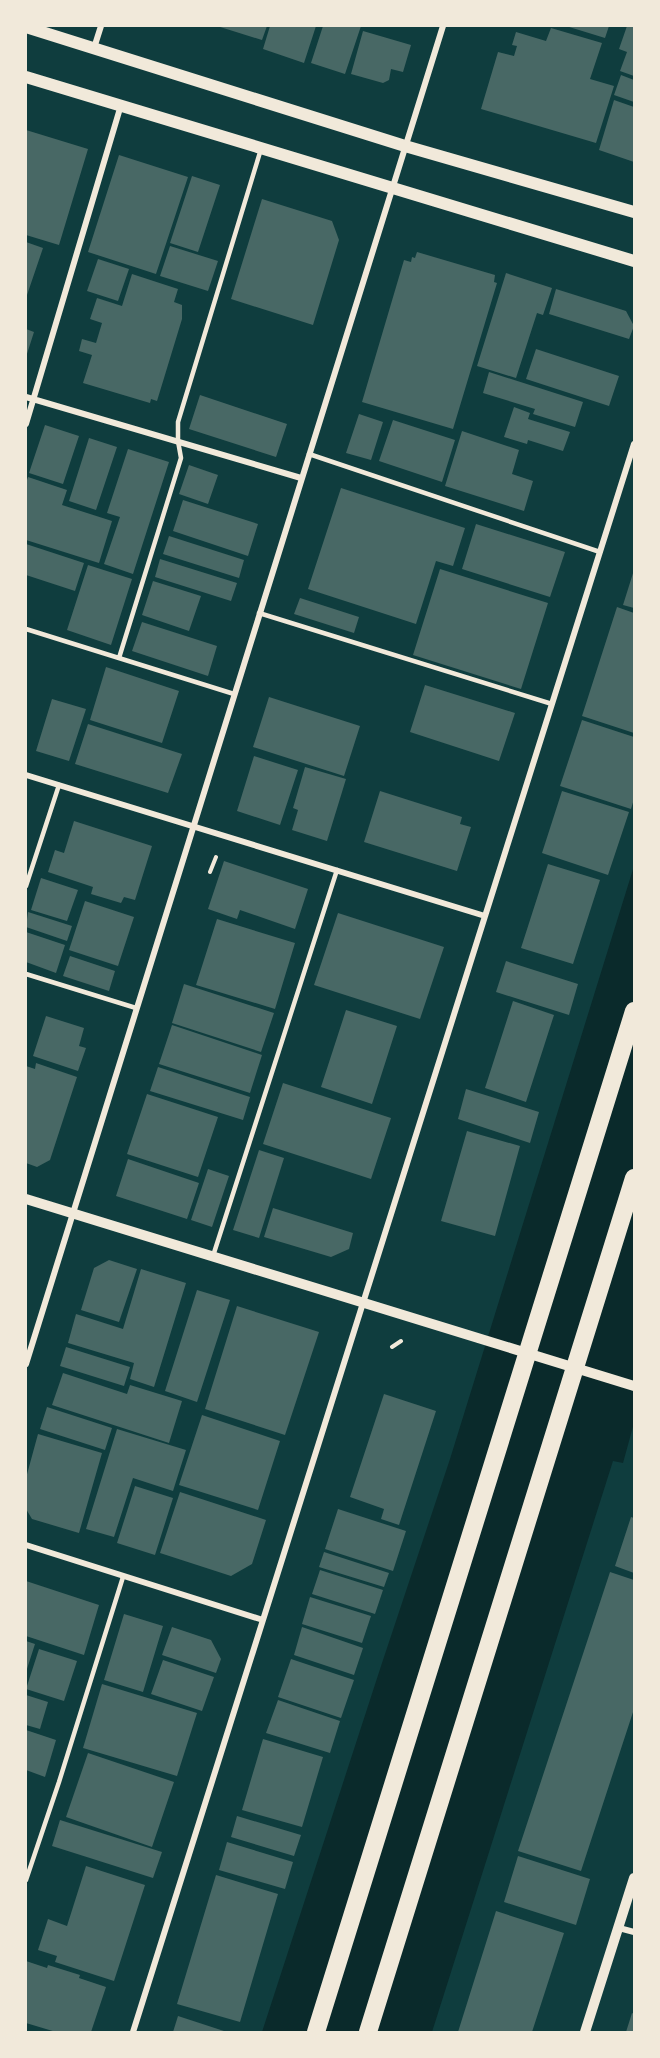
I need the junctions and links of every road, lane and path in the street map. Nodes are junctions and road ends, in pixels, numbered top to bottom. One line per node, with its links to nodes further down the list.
1 (101, 26): 4 (street)
2 (443, 26): 7 (street)
3 (26, 27): 4 (main road)
4 (94, 48): 7 (main road)
5 (26, 77): 6 (main road)
6 (122, 105): 8 (main road); 13 (street)
7 (405, 146): 9 (street); 10 (main road)
8 (261, 149): 9 (main road); 15 (lane)
9 (392, 188): 11 (main road); 17 (street)
10 (634, 212)
11 (634, 261)
12 (26, 397): 13 (street)
13 (33, 399): 14 (street); 15 (street)
14 (26, 424)
15 (178, 441): 18 (street); 22 (lane)
16 (634, 444): 19 (street)
17 (309, 454): 18 (street); 19 (lane)
18 (301, 478): 20 (street)
19 (600, 552): 24 (street)
20 (259, 613): 23 (street); 24 (lane)
21 (26, 629): 22 (lane)
22 (119, 658): 23 (lane)
23 (234, 694): 27 (street)
24 (552, 704): 32 (street)
25 (26, 774): 26 (street)
26 (59, 785): 27 (street); 31 (lane)
27 (193, 826): 29 (street); 34 (street)
28 (216, 857): 30 (path)
29 (337, 870): 32 (street); 39 (lane)
30 (210, 872)
31 (26, 886)
32 (485, 916): 40 (street)
33 (26, 974): 34 (lane)
34 (136, 1008): 38 (street)
35 (634, 1011): 51 (highway)
36 (634, 1178): 52 (highway)
37 (26, 1199): 38 (street)
38 (71, 1213): 39 (street); 41 (street)
39 (213, 1257): 40 (street)
40 (363, 1303): 42 (street); 45 (street)
41 (26, 1364)
42 (634, 1386)
43 (26, 1545): 44 (street)
44 (123, 1577): 45 (street); 47 (lane)
45 (263, 1620): 50 (street)
46 (634, 1878): 48 (street)
47 (26, 1880)
48 (619, 1928): 49 (street); 53 (street)
49 (634, 1932)
50 (133, 2032)
51 (316, 2032)
52 (368, 2032)
53 (585, 2032)

